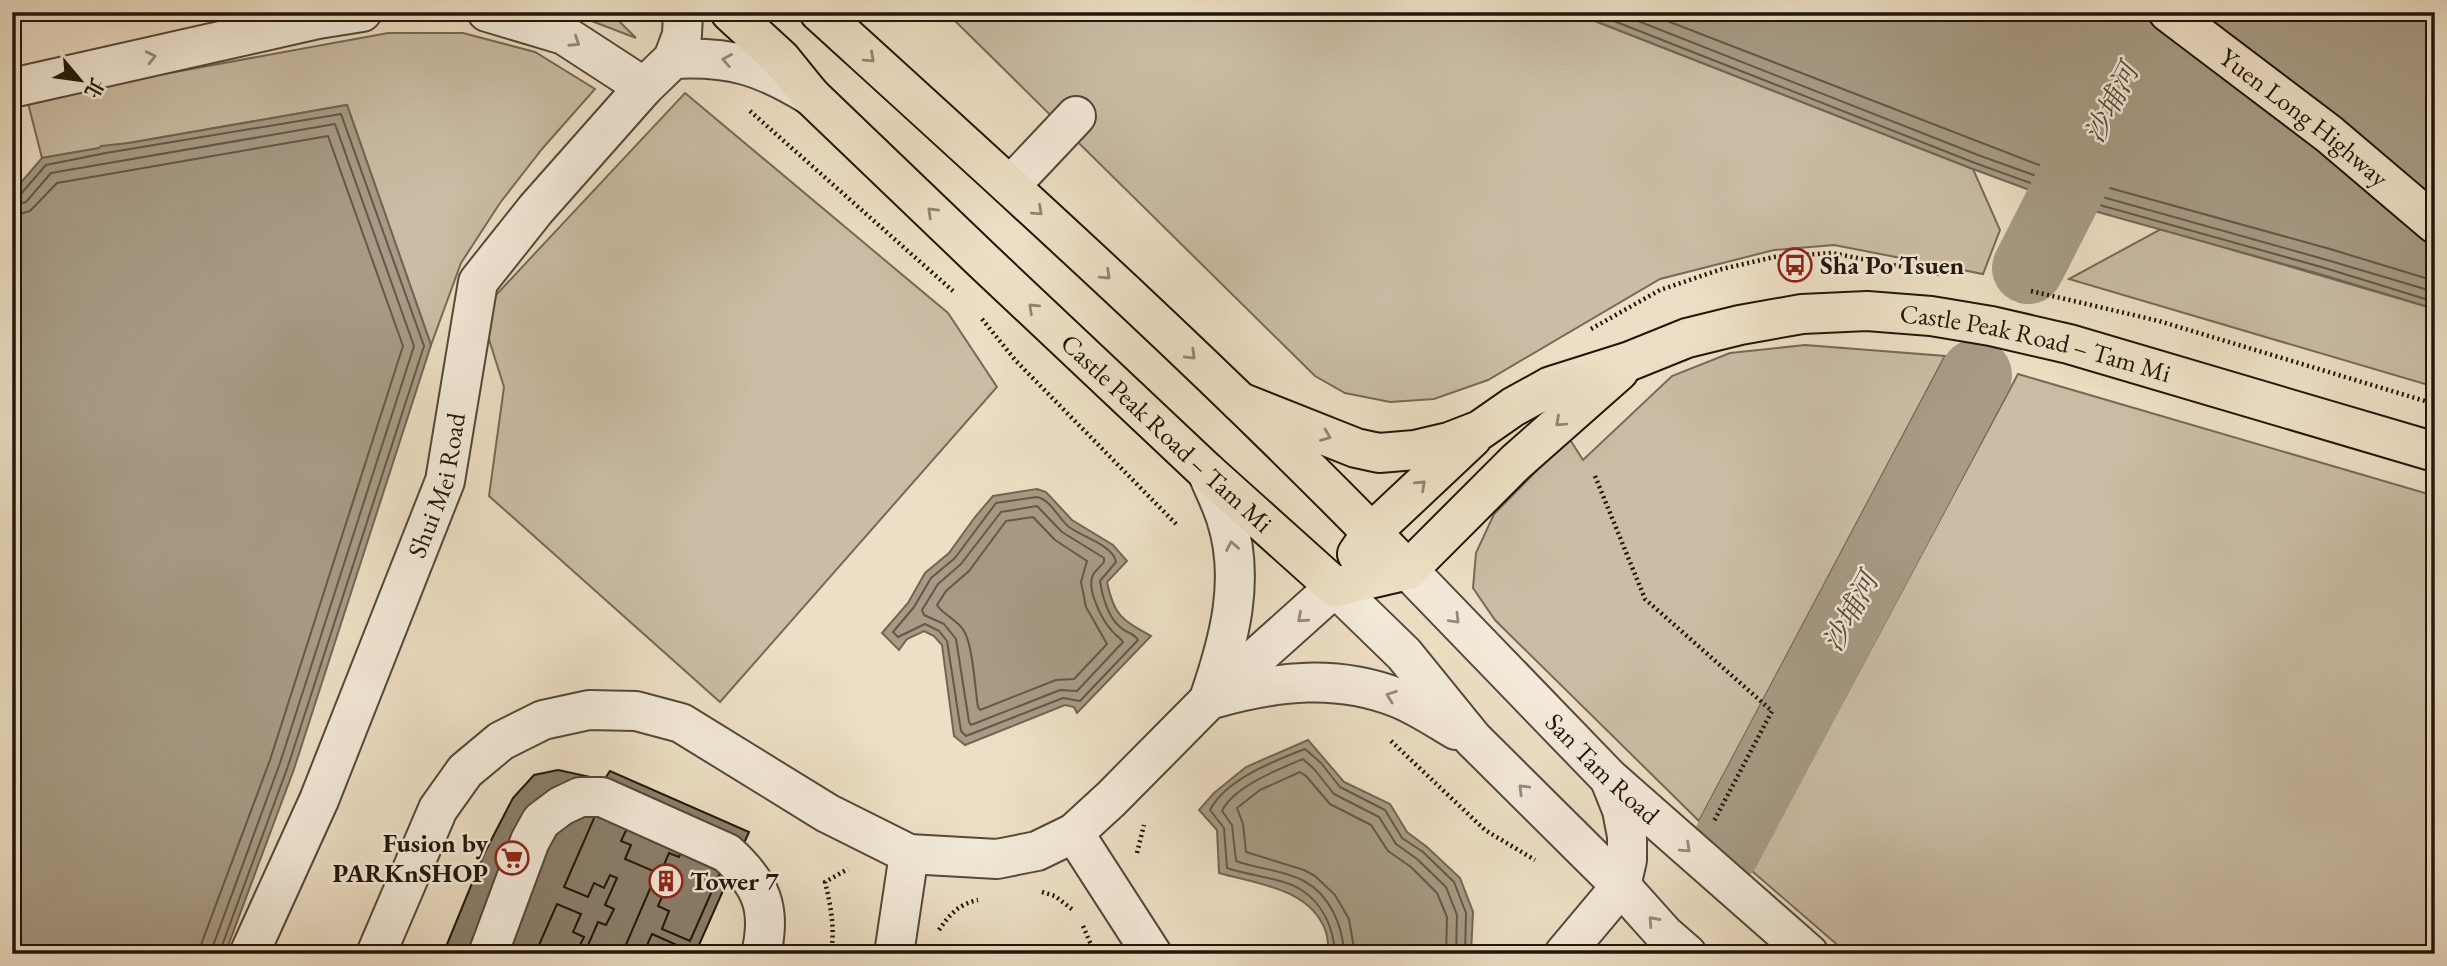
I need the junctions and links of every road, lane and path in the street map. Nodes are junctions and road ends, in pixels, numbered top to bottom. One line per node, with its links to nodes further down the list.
1 (362, 12): 9 (street, one-way to 1)
2 (487, 12): 8 (street, one-way to 8)
3 (683, 12): 7 (street)
4 (730, 12): 10 (main road, Castle Peak Road – Tam Mi)
5 (819, 12): 13 (main road, Castle Peak Road – Tam Mi, one-way to 13)
6 (2168, 12): 14 (main road, Yuen Long Highway)
7 (673, 59): 8 (street, Shui Mei Road); 10 (street, one-way to 7)
8 (644, 87): 47 (street, Shui Mei Road)
9 (12, 88)
10 (811, 96): 25 (main road, Castle Peak Road – Tam Mi, one-way to 10)
11 (741, 104): 17 (path)
12 (1076, 116): 13 (street)
13 (1010, 186): 21 (main road, Castle Peak Road – Tam Mi, one-way to 21)
14 (2435, 224)
15 (1946, 275): 19 (path)
16 (2029, 290): 22 (path)
17 (958, 297)
18 (979, 315): 27 (path)
19 (1581, 335)
20 (1630, 361): 23 (main road, Castle Peak Road – Tam Mi); 24 (main road, Castle Peak Road – Tam Mi); 29 (main road, Castle Peak Road – Tam Mi, one-way to 29)
21 (1240, 402): 23 (main road, Castle Peak Road – Tam Mi, one-way to 23); 28 (main road)
22 (2435, 404)
23 (1480, 430): 28 (main road, one-way to 23)
24 (2435, 452)
25 (1207, 472): 30 (main road, Castle Peak Road – Tam Mi); 31 (street, one-way to 25)
26 (1595, 476): 36 (path)
27 (1177, 525)
28 (1371, 532): 29 (main road); 30 (main road)
29 (1408, 570): 30 (main road); 34 (street, San Tam Road, one-way to 34)
30 (1335, 587): 31 (street, one-way to 31); 33 (street)
31 (1208, 701): 33 (street, one-way to 31); 37 (street)
32 (1387, 737): 40 (path)
33 (1473, 739): 41 (street, one-way to 33)
34 (1609, 778): 41 (street); 56 (street, San Tam Road, one-way to 56)
35 (1150, 815): 39 (path)
36 (1712, 824)
37 (1074, 833): 38 (street); 53 (street)
38 (909, 854): 48 (street); 51 (street)
39 (1137, 859)
40 (1537, 861)
41 (1621, 886): 54 (street); 55 (street, one-way to 41)
42 (1034, 892): 44 (path)
43 (979, 900): 46 (path)
44 (1076, 914)
45 (1080, 921): 52 (path)
46 (935, 943)
47 (249, 954)
48 (376, 954)
49 (488, 954): 50 (street)
50 (761, 954)
51 (894, 954)
52 (1096, 954)
53 (1152, 954)
54 (1564, 954)
55 (1687, 954)
56 (1809, 954)

